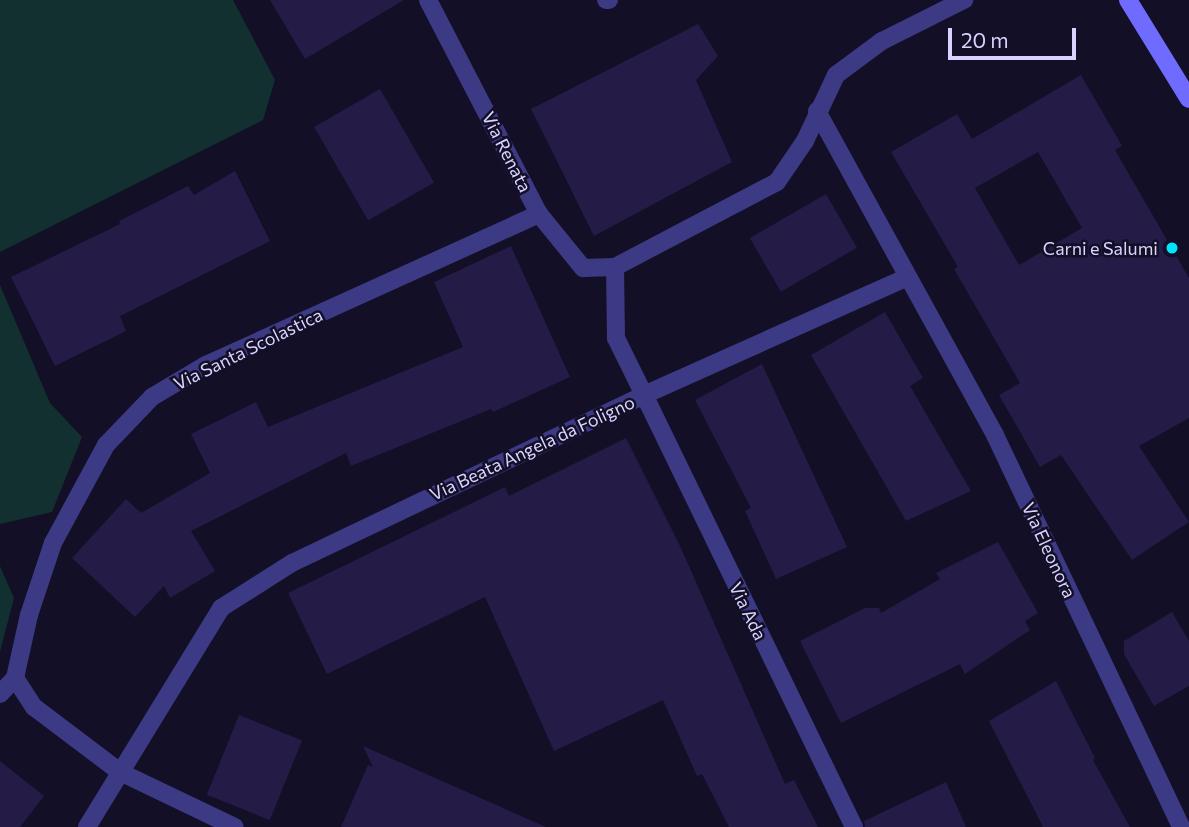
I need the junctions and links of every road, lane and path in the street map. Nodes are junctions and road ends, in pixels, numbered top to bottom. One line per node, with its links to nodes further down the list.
1 (428, 0): 6 (street, Via Renata)
2 (964, 0): 5 (street)
3 (1128, 0): 4 (street)
4 (1189, 99)
5 (817, 111): 7 (street); 8 (street, Via Eleonora)
6 (539, 214): 7 (street, Via Renata); 10 (street, Via Santa Scolastica)
7 (615, 267): 9 (street, Via Beata Angela da Foligno)
8 (908, 277): 9 (street); 16 (street, Via Eleonora)
9 (644, 395): 12 (street, Via Beata Angela da Foligno); 15 (street, Via Ada)
10 (15, 678): 11 (street); 12 (street)
11 (0, 694)
12 (120, 772): 13 (street, Via Beata Angela da Foligno); 14 (street)
13 (87, 827)
14 (235, 827)
15 (854, 827)
16 (1181, 827)

